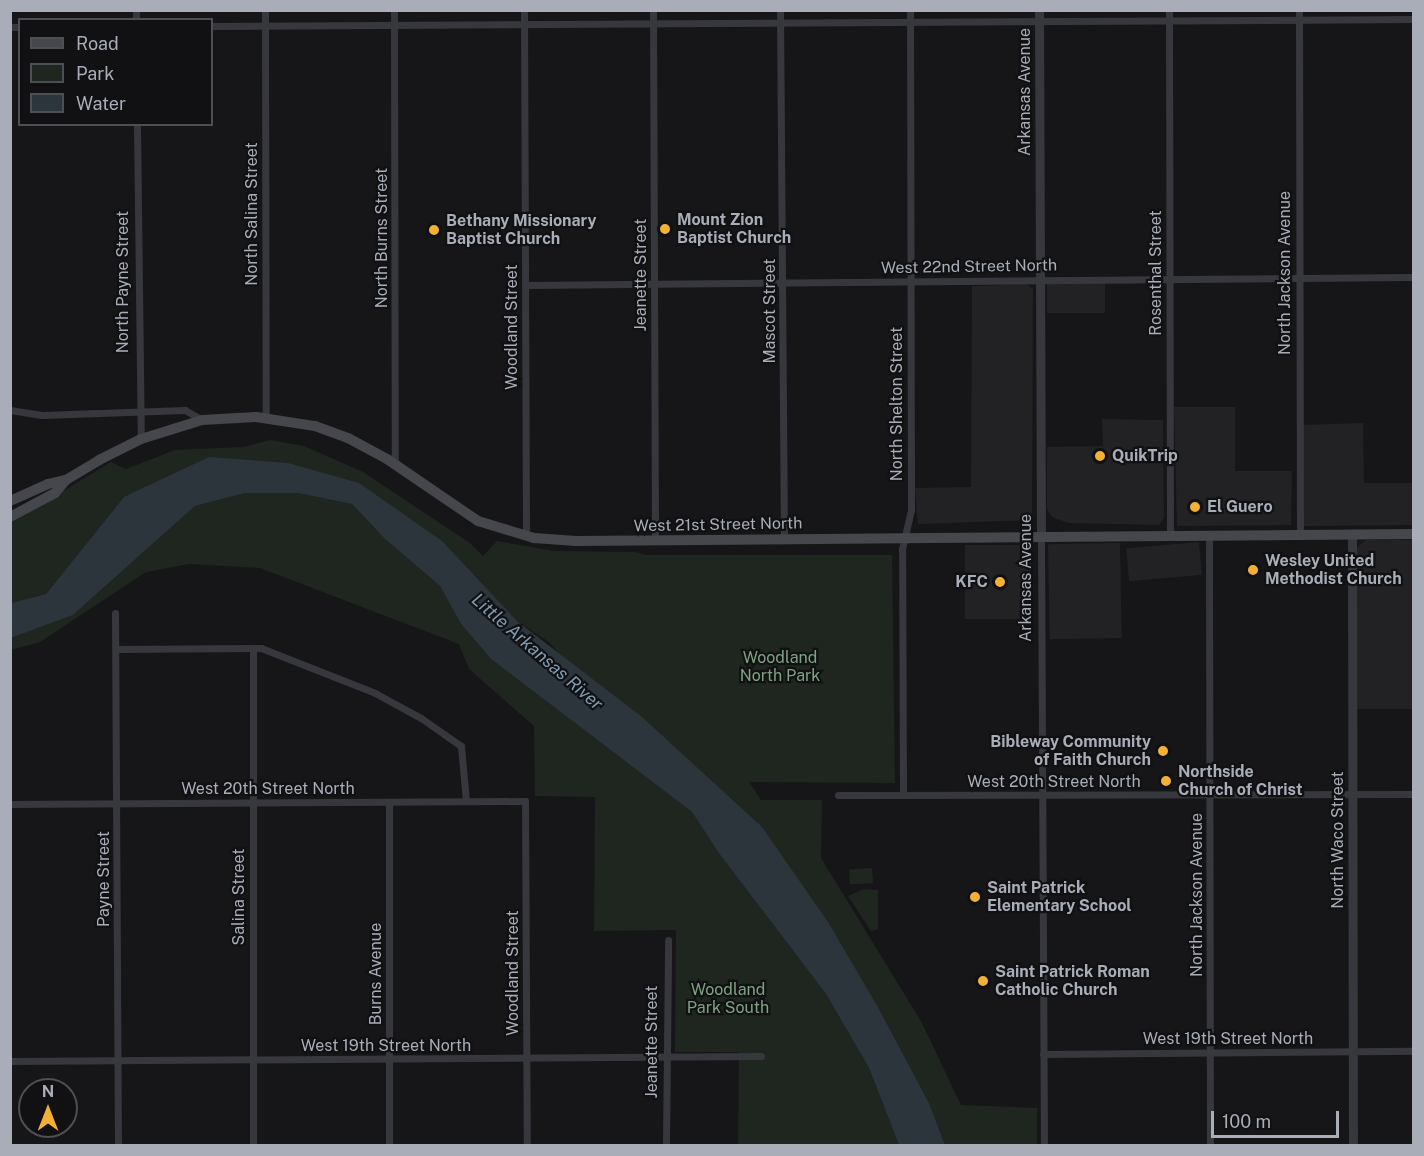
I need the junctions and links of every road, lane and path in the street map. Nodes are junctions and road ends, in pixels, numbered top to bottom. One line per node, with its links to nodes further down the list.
1 (265, 10): 20 (street, North Salina Street)
2 (394, 10): 18 (street, North Burns Street)
3 (524, 10): 16 (street, Woodland Street)
4 (653, 10): 17 (street, Jeanette Street)
5 (780, 10): 15 (street, Mascot Street)
6 (910, 10): 13 (street, North Shelton Street)
7 (1040, 10): 14 (street, Arkansas Avenue)
8 (1169, 10): 12 (street, Rosenthal Street)
9 (1299, 10): 11 (street, North Jackson Avenue)
10 (1413, 19): 11 (street)
11 (1299, 20): 12 (street); 23 (street, North Jackson Avenue)
12 (1169, 21): 14 (street); 25 (street, Rosenthal Street)
13 (910, 22): 14 (street); 15 (street); 26 (street, North Shelton Street)
14 (1040, 22): 24 (street, Arkansas Avenue)
15 (782, 23): 17 (street); 27 (street, Mascot Street)
16 (524, 24): 17 (street); 18 (street); 29 (street, Woodland Street)
17 (653, 24): 28 (street, Jeanette Street)
18 (394, 25): 20 (street); 35 (street, North Burns Street)
19 (213, 26): 20 (street)
20 (265, 26): 32 (street, North Salina Street)
21 (137, 126): 31 (street, North Payne Street)
22 (1413, 277): 23 (street, West 22nd Street North)
23 (1299, 278): 25 (street, West 22nd Street North); 41 (street, North Jackson Avenue)
24 (1041, 279): 25 (street, West 22nd Street North); 26 (street, West 22nd Street North); 45 (street, Arkansas Avenue)
25 (1170, 279): 43 (street, Rosenthal Street)
26 (910, 282): 27 (street, West 22nd Street North); 46 (street, North Shelton Street)
27 (783, 283): 28 (street, West 22nd Street North); 47 (street, Mascot Street)
28 (654, 284): 29 (street, West 22nd Street North); 48 (street, Jeanette Street)
29 (525, 285): 42 (street, Woodland Street)
30 (10, 410): 31 (street)
31 (138, 411): 33 (street); 34 (street, North Payne Street)
32 (266, 418): 33 (main road, West 21st Street North); 35 (main road, West 21st Street North)
33 (202, 420): 34 (main road, West 21st Street North)
34 (141, 439): 36 (main road, West 21st Street North)
35 (395, 465): 42 (main road, West 21st Street North)
36 (66, 480): 37 (main road, West 21st Street North); 38 (main road, West 21st Street North)
37 (11, 500): 38 (street)
38 (14, 516)
39 (1352, 534): 40 (main road, West 21st Street North); 41 (main road, West 21st Street North); 52 (street, North Waco Street)
40 (1413, 534)
41 (1300, 535): 44 (main road, West 21st Street North)
42 (526, 536): 48 (main road, West 21st Street North)
43 (1170, 536): 44 (main road, West 21st Street North); 45 (main road, West 21st Street North)
44 (1209, 536): 57 (street, North Jackson Avenue)
45 (1041, 537): 46 (main road, West 21st Street North); 56 (street, Arkansas Avenue)
46 (905, 538): 47 (main road, West 21st Street North); 55 (street, North Shelton Street)
47 (784, 539): 48 (main road, West 21st Street North)
48 (655, 540)
49 (115, 613): 51 (street, Payne Street)
50 (253, 648): 51 (street); 58 (street); 61 (street, Salina Street)
51 (116, 649): 63 (street, Payne Street)
52 (1353, 794): 53 (street, West 20th Street North); 57 (street, West 20th Street North); 65 (street, North Waco Street)
53 (1413, 794)
54 (838, 795): 55 (street, West 20th Street North)
55 (903, 795): 56 (street, West 20th Street North)
56 (1042, 795): 57 (street, West 20th Street North); 68 (street, Arkansas Avenue)
57 (1210, 795): 67 (street, North Jackson Avenue)
58 (466, 801): 59 (street, West 20th Street North); 60 (street, West 20th Street North)
59 (525, 801): 71 (street, Woodland Street)
60 (388, 802): 61 (street, West 20th Street North); 72 (street, Burns Avenue)
61 (253, 803): 63 (street, West 20th Street North); 73 (street, Salina Street)
62 (10, 804): 63 (street, West 20th Street North)
63 (117, 804): 75 (street, Payne Street)
64 (668, 940): 70 (street, Jeanette Street)
65 (1353, 1052): 66 (street, West 19th Street North); 67 (street, West 19th Street North); 83 (street, North Waco Street)
66 (1413, 1052)
67 (1210, 1053): 68 (street, West 19th Street North); 82 (street, North Jackson Avenue)
68 (1043, 1054): 81 (street, Arkansas Avenue)
69 (761, 1056): 70 (street, West 19th Street North)
70 (665, 1057): 71 (street, West 19th Street North); 80 (street, Jeanette Street)
71 (526, 1058): 72 (street, West 19th Street North); 79 (street, Woodland Street)
72 (389, 1059): 73 (street, West 19th Street North); 78 (street, Burns Avenue)
73 (253, 1060): 75 (street, West 19th Street North); 77 (street, Salina Street)
74 (10, 1061): 75 (street, West 19th Street North)
75 (117, 1061): 76 (street, Payne Street)
76 (118, 1146)
77 (253, 1146)
78 (389, 1146)
79 (527, 1146)
80 (666, 1146)
81 (1044, 1146)
82 (1210, 1146)
83 (1353, 1146)

